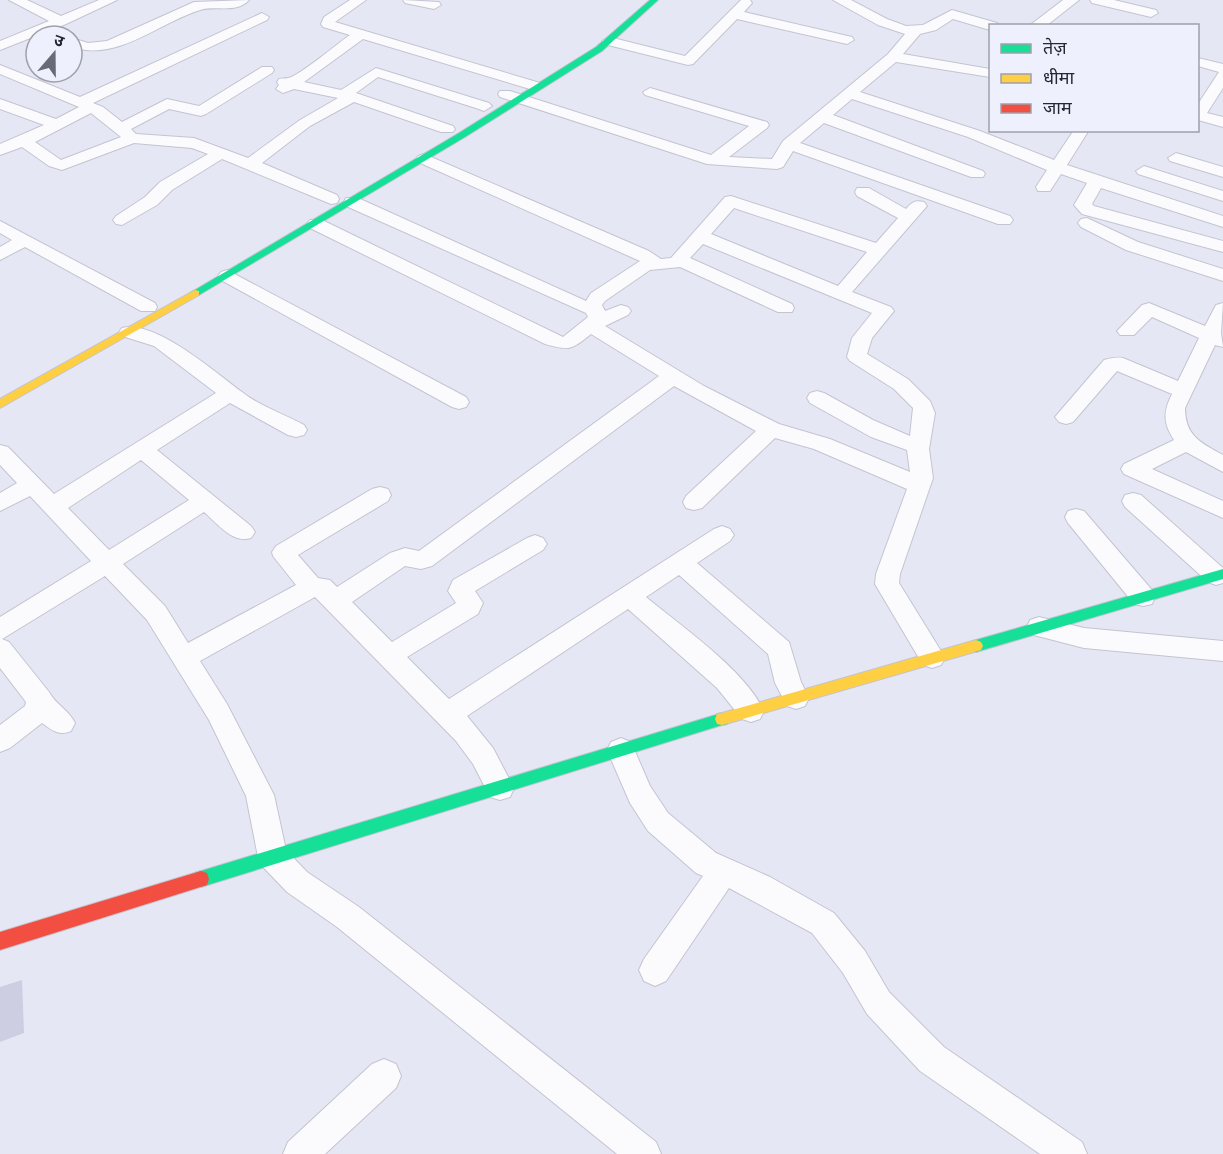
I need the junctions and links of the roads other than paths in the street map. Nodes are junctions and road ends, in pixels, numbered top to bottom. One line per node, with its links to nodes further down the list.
1 (16, 0): 16 (street)
2 (110, 0): 16 (street)
3 (242, 0): 27 (street)
4 (359, 0): 21 (street)
5 (410, 0): 12 (street)
6 (639, 0): 37 (main road)
7 (654, 0): 24 (main road)
8 (840, 0): 20 (street)
9 (1072, 0): 19 (street)
10 (1096, 0): 13 (street)
11 (745, 3): 14 (street)
12 (434, 5)
13 (1152, 13)
14 (734, 15): 23 (street); 24 (street)
15 (262, 16): 44 (street)
16 (60, 21): 17 (street)
17 (52, 24)
18 (989, 24): 20 (street)
19 (1039, 24)
20 (916, 30): 29 (street)
21 (361, 34): 37 (street); 38 (street)
22 (24, 36): 25 (street)
23 (847, 40)
24 (609, 41): 37 (main road)
25 (0, 46)
26 (84, 46): 27 (street)
27 (97, 48): 28 (street)
28 (84, 54)
29 (893, 57): 33 (street); 40 (street)
30 (1199, 63): 31 (street)
31 (1223, 69)
32 (1, 70): 35 (street)
33 (989, 74)
34 (1223, 76): 46 (street)
35 (24, 79)
36 (35, 84): 44 (street)
37 (531, 85): 42 (main road)
38 (287, 86): 41 (street); 53 (street)
39 (650, 92): 60 (street)
40 (849, 93): 47 (street); 62 (street)
41 (352, 97): 45 (street); 51 (street); 61 (street)
42 (512, 97): 45 (main road); 59 (main road); 60 (street)
43 (0, 104): 50 (street)
44 (86, 105): 50 (street); 53 (street)
45 (484, 106): 51 (main road)
46 (1199, 112)
47 (820, 116): 55 (street); 65 (street)
48 (1199, 116): 49 (street)
49 (1223, 122)
50 (57, 124): 54 (street)
51 (447, 129): 71 (main road)
52 (1081, 132): 62 (street)
53 (127, 133): 54 (street); 57 (street)
54 (24, 141): 56 (street)
55 (789, 144): 60 (street); 69 (street)
56 (0, 150)
57 (220, 153): 61 (street); 74 (street)
58 (1176, 158): 64 (street)
59 (424, 159): 72 (main road); 86 (street)
60 (716, 161)
61 (250, 164): 71 (street)
62 (1058, 168): 66 (street); 67 (street)
63 (1144, 171): 70 (street)
64 (1223, 172)
65 (977, 174)
66 (1097, 181): 76 (street); 82 (street)
67 (1044, 187)
68 (862, 192): 73 (street)
69 (930, 194): 73 (street); 75 (street)
70 (1223, 196)
71 (331, 199): 90 (main road)
72 (352, 202): 78 (main road); 94 (street)
73 (908, 217): 83 (street)
74 (122, 220)
75 (1004, 220)
76 (1223, 222)
77 (1087, 223): 87 (street)
78 (316, 224): 88 (main road); 94 (street)
79 (0, 226): 81 (street)
80 (699, 236): 83 (street); 85 (street); 89 (street)
81 (24, 240): 84 (street); 90 (street)
82 (1223, 247)
83 (879, 250): 89 (street)
84 (0, 255)
85 (679, 260): 86 (street); 91 (street)
86 (655, 263): 94 (street)
87 (1223, 275)
88 (227, 276): 96 (main road); 103 (street)
89 (842, 292): 109 (street)
90 (148, 307): 99 (main road)
91 (784, 308)
92 (1223, 309): 97 (street)
93 (621, 311): 94 (street)
94 (593, 319): 98 (street)
95 (1127, 330): 97 (street)
96 (129, 332): 101 (street); 104 (main road)
97 (1217, 338): 100 (street)
98 (673, 376): 106 (street); 132 (street)
99 (0, 388)
100 (1184, 391): 105 (street); 108 (street)
101 (232, 394): 107 (street); 110 (street)
102 (818, 398): 109 (street)
103 (459, 402)
104 (0, 404)
105 (1066, 417)
106 (771, 429): 114 (street); 118 (street)
107 (296, 430)
108 (1187, 443): 112 (street); 121 (street)
109 (918, 445): 114 (street)
110 (142, 449): 116 (street); 120 (street)
111 (0, 452): 113 (street)
112 (1223, 464)
113 (32, 485): 119 (street); 120 (street)
114 (919, 485): 139 (street)
115 (380, 495): 129 (street)
116 (205, 501): 123 (street); 127 (street)
117 (1133, 501): 128 (street)
118 (694, 502)
119 (0, 503)
120 (53, 506): 127 (street)
121 (1223, 510)
122 (1076, 517): 131 (street)
123 (243, 532)
124 (722, 535): 126 (street)
125 (535, 544): 137 (street)
126 (681, 563): 130 (street); 140 (street)
127 (109, 564): 134 (street); 138 (street)
128 (1219, 575): 131 (main road)
129 (312, 587): 132 (street); 138 (street)
130 (630, 597): 142 (street); 143 (street)
131 (1143, 597): 133 (main road)
132 (335, 601): 137 (street)
133 (1039, 627): 136 (street); 139 (main road)
134 (0, 630)
135 (0, 649): 141 (street)
136 (1223, 651)
137 (390, 656): 143 (street)
138 (184, 657): 148 (street)
139 (932, 658): 140 (main road)
140 (796, 698): 142 (main road)
141 (40, 706): 144 (street); 145 (street)
142 (751, 711): 146 (main road)
143 (448, 714): 147 (street)
144 (62, 723)
145 (0, 740)
146 (621, 750): 147 (main road); 149 (street)
147 (500, 788): 148 (main road)
148 (273, 857): 150 (main road); 154 (street)
149 (724, 871): 151 (street); 155 (street)
150 (0, 941)
151 (656, 970)
152 (384, 1076): 153 (street)
153 (300, 1154)
154 (644, 1154)
155 (1070, 1154)

